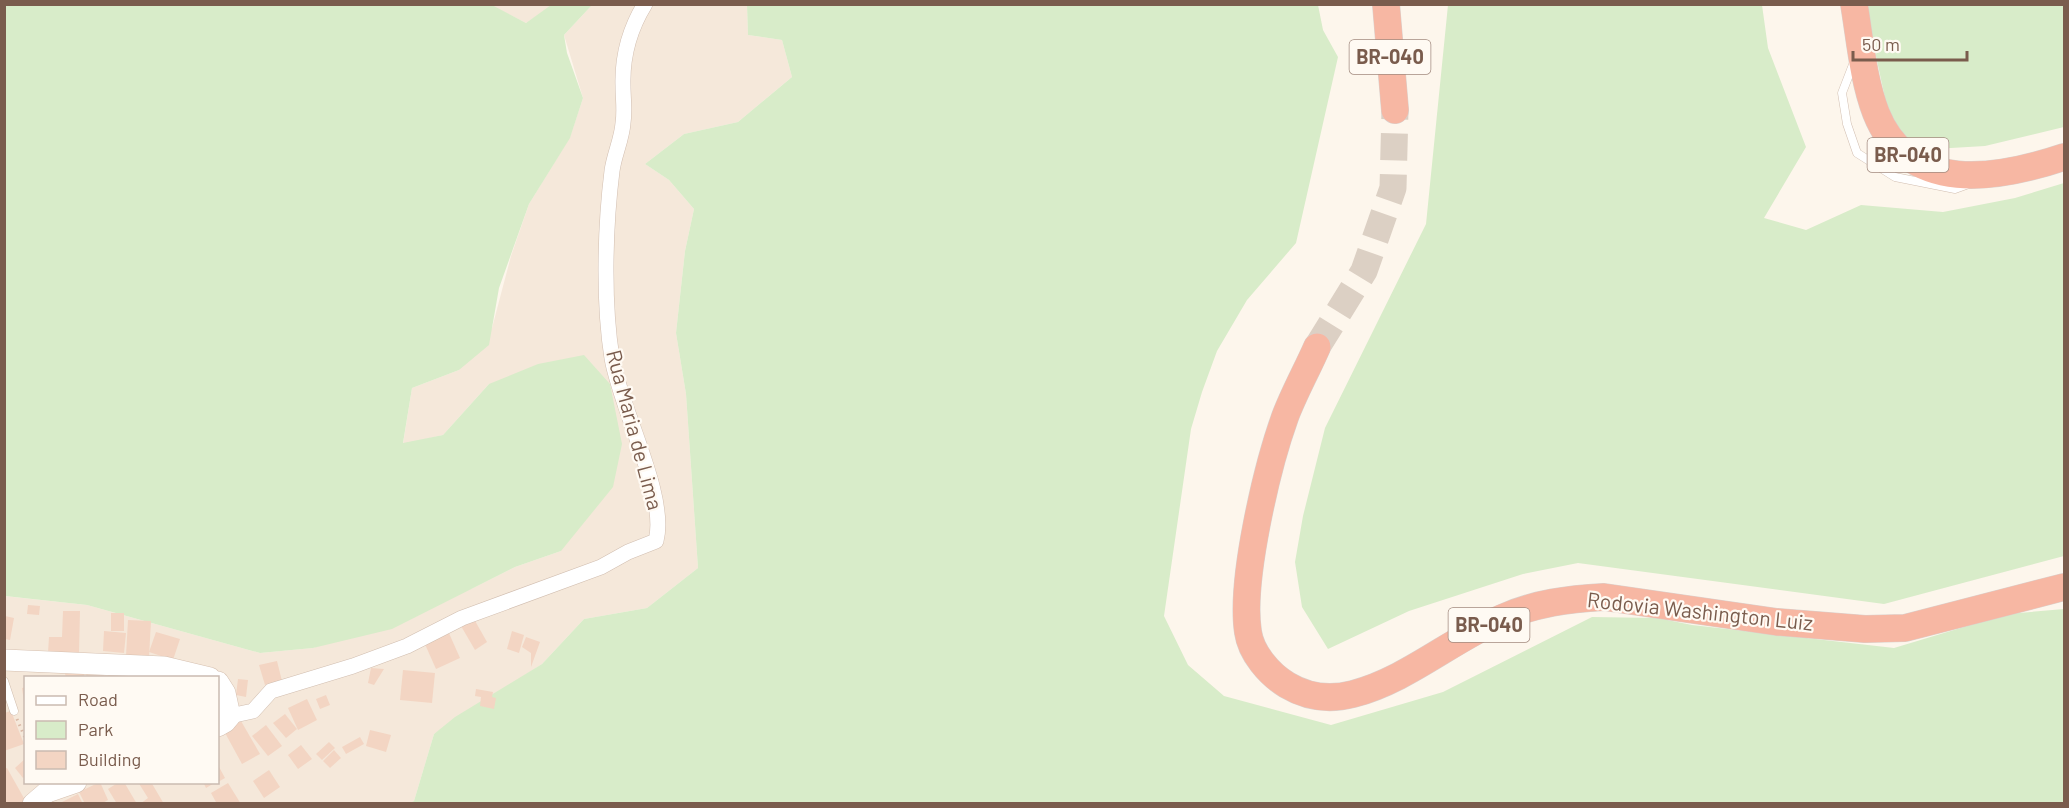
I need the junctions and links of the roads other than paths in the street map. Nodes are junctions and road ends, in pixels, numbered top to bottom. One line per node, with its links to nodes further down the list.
1 (645, 4): 15 (street, Rua Maria de Lima)
2 (1386, 4): 5 (highway, BR-040)
3 (1854, 4): 4 (highway, BR-040)
4 (1861, 47): 7 (highway, BR-040); 7 (lane)
5 (1395, 110)
6 (2064, 157): 7 (highway, BR-040)
7 (1987, 176)
8 (1317, 347): 9 (highway, Rodovia Washington Luiz / BR-040)
9 (2064, 586)
10 (4, 660): 11 (street)
11 (201, 676)
12 (4, 681): 14 (lane)
13 (219, 684): 15 (street)
14 (14, 711)
15 (224, 721)
16 (73, 784): 17 (street)
17 (33, 804)

